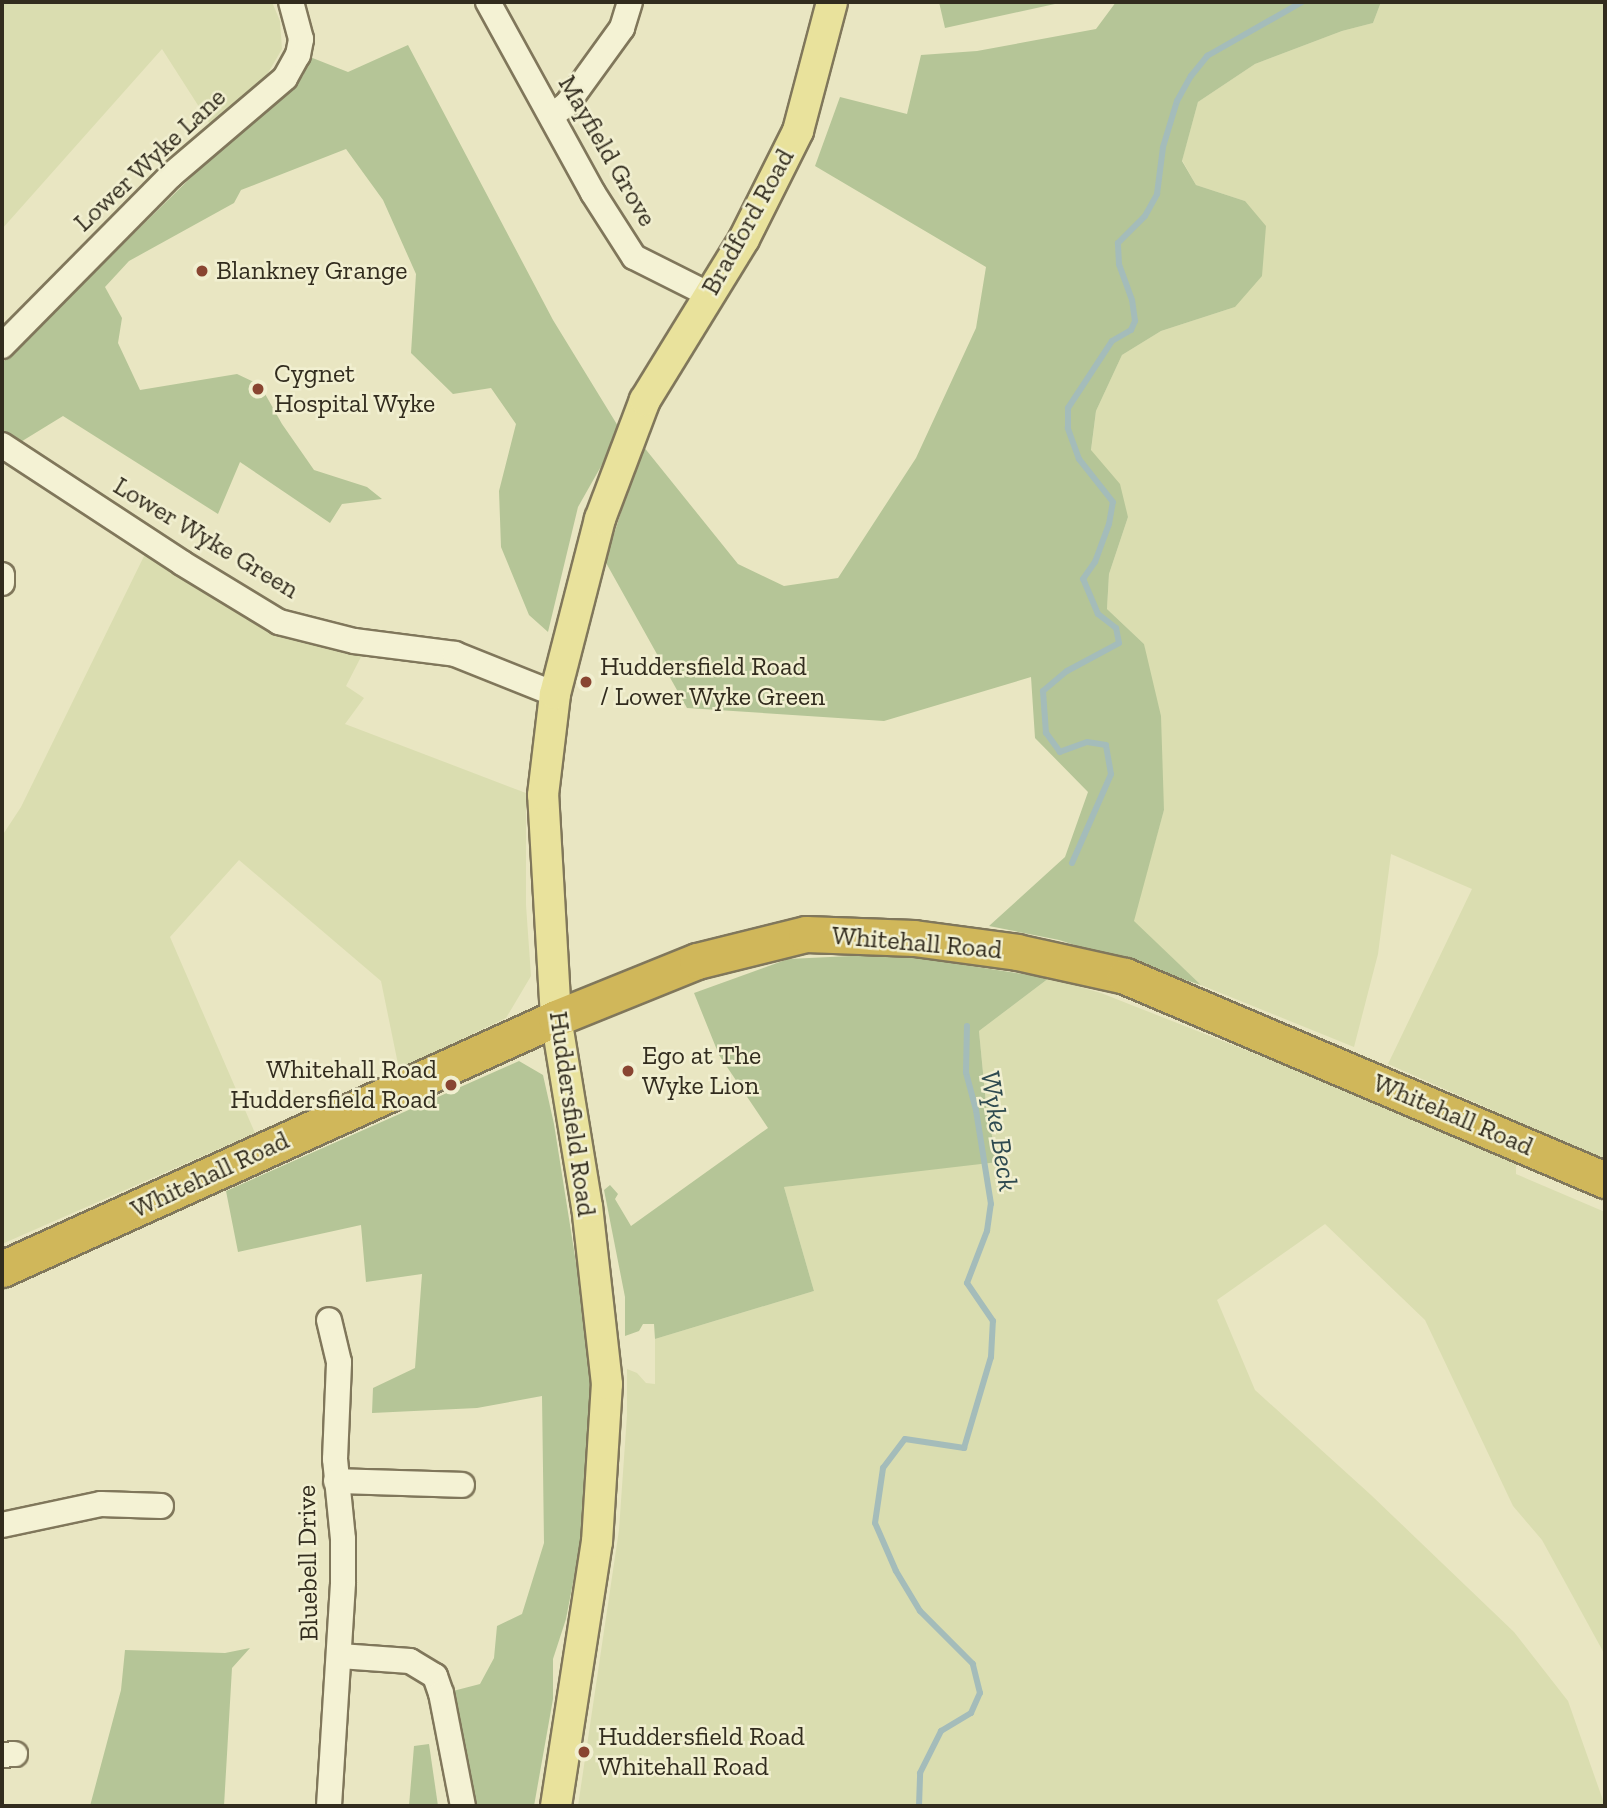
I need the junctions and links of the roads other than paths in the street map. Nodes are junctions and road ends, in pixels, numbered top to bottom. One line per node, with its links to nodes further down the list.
1 (291, 2): 7 (street, Lower Wyke Lane)
2 (488, 2): 5 (street, Mayfield Grove)
3 (630, 2): 5 (street)
4 (832, 2): 6 (main road, Bradford Road)
5 (552, 116): 6 (street, Mayfield Grove)
6 (708, 294): 8 (main road, Bradford Road)
7 (2, 346)
8 (634, 430): 12 (main road, Huddersfield Road)
9 (2, 445): 12 (street, Lower Wyke Green)
10 (2, 575): 11 (street)
11 (2, 583)
12 (555, 694): 13 (main road, Huddersfield Road)
13 (556, 1018): 14 (highway, Whitehall Road); 15 (highway, Whitehall Road); 24 (main road, Huddersfield Road)
14 (1605, 1180)
15 (2, 1269)
16 (329, 1320): 17 (street, Bluebell Drive)
17 (337, 1481): 18 (street); 21 (street, Bluebell Drive)
18 (461, 1485)
19 (161, 1506): 20 (street)
20 (2, 1525)
21 (340, 1656): 22 (street, Bluebell Drive); 23 (street)
22 (329, 1806)
23 (463, 1806)
24 (556, 1806)

